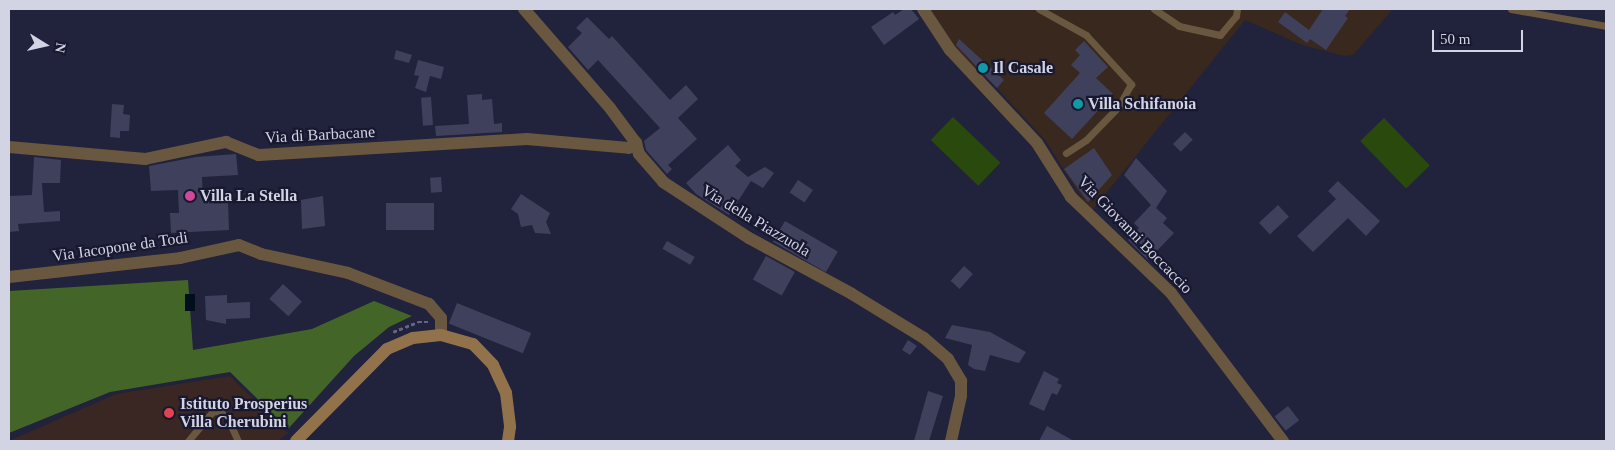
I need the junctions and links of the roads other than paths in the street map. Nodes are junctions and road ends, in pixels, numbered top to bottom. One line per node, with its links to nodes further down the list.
1 (524, 9): 10 (street, Via della Piazzuola)
2 (922, 9): 20 (street, Via Giovanni Boccaccio)
3 (1039, 9): 12 (lane)
4 (1154, 9): 5 (lane)
5 (1237, 9)
6 (1511, 9): 8 (lane)
7 (1532, 9): 8 (lane)
8 (1522, 13): 9 (lane)
9 (1606, 26)
10 (636, 143): 11 (street, Via di Barbacane); 19 (street, Via della Piazzuola)
11 (9, 147)
12 (1066, 153)
13 (9, 278): 14 (street, Via Iacopone da Todi)
14 (442, 329): 17 (main road); 18 (main road)
15 (188, 441): 16 (lane)
16 (238, 441)
17 (296, 441)
18 (508, 441)
19 (951, 441)
20 (1283, 441)

